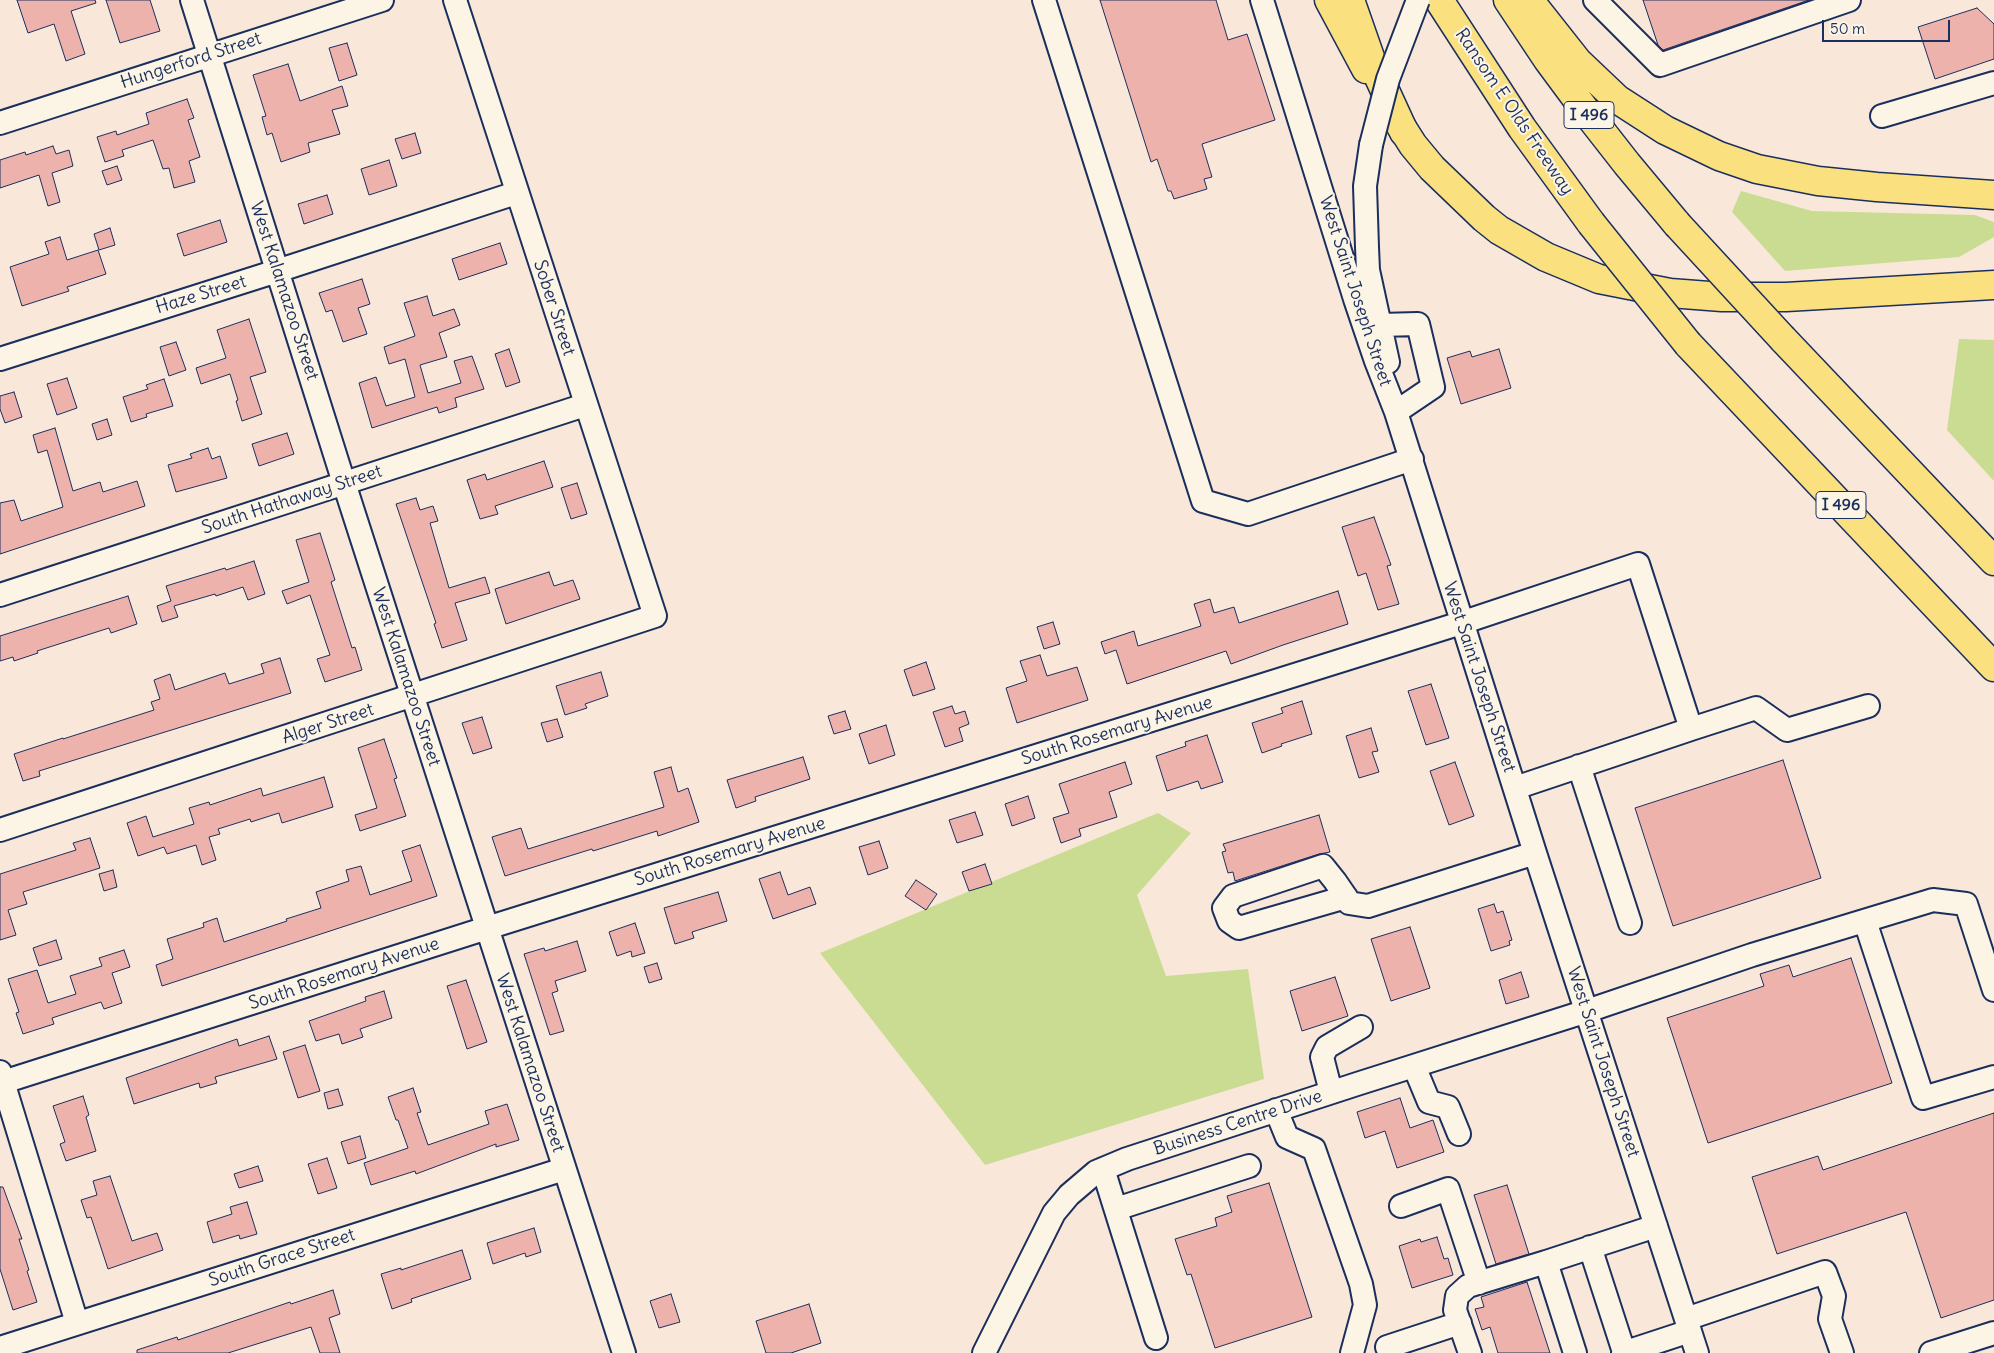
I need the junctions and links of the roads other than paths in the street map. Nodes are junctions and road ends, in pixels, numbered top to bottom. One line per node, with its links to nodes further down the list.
1 (192, 0): 14 (street, West Kalamazoo Street)
2 (382, 0): 14 (street, Hungerford Street)
3 (455, 0): 19 (street, Sober Street)
4 (1044, 0): 27 (street)
5 (1262, 0): 26 (street, West Saint Joseph Street)
6 (1329, 0): 18 (main road)
7 (1350, 0): 18 (main road)
8 (1418, 0): 23 (street, bridge)
9 (1439, 0): 33 (main road, Ransom E Olds Freeway / I 496, bridge)
10 (1508, 0): 29 (main road, I 496, bridge)
11 (1529, 0): 20 (main road)
12 (1595, 0): 13 (street)
13 (1849, 0)
14 (210, 55): 17 (street, Hungerford Street); 21 (street, West Kalamazoo Street)
15 (1994, 84): 16 (street)
16 (1882, 116)
17 (0, 123)
18 (1404, 132): 22 (main road)
19 (516, 193): 21 (street, Haze Street); 25 (street, Sober Street)
20 (1994, 195)
21 (277, 271): 24 (street, Haze Street); 28 (street, West Kalamazoo Street)
22 (1994, 285)
23 (1380, 325): 26 (street); 26 (street)
24 (0, 358)
25 (585, 405): 28 (street, South Hathaway Street); 31 (street, Sober Street)
26 (1396, 412): 27 (street, West Saint Joseph Street)
27 (1412, 460): 32 (street, West Saint Joseph Street)
28 (344, 483): 30 (street, South Hathaway Street); 34 (street, West Kalamazoo Street)
29 (1994, 561)
30 (0, 596)
31 (655, 616): 34 (street, Alger Street)
32 (1462, 623): 36 (street, South Rosemary Avenue); 38 (street, West Saint Joseph Street); 44 (street, South Rosemary Avenue)
33 (1994, 667)
34 (412, 696): 39 (street, Alger Street); 44 (street, West Kalamazoo Street)
35 (1868, 706): 36 (street)
36 (1691, 729): 37 (street)
37 (1579, 766): 38 (street); 43 (street)
38 (1515, 788): 40 (street, West Saint Joseph Street)
39 (0, 830)
40 (1535, 853): 41 (street); 46 (street, West Saint Joseph Street)
41 (1346, 897): 41 (street)
42 (1865, 921): 45 (street, Business Centre Drive); 46 (street, Business Centre Drive); 49 (street)
43 (1630, 923)
44 (487, 928): 50 (street, South Rosemary Avenue); 55 (street, West Kalamazoo Street)
45 (1994, 990)
46 (1587, 1011): 48 (street, Business Centre Drive); 59 (street, West Saint Joseph Street)
47 (1361, 1027): 51 (street)
48 (1414, 1066): 51 (street, Business Centre Drive); 53 (street)
49 (1994, 1077)
50 (1, 1079): 63 (street)
51 (1332, 1092): 52 (street, Business Centre Drive)
52 (1276, 1110): 56 (street, Business Centre Drive); 72 (street)
53 (1459, 1134)
54 (1249, 1166): 58 (street)
55 (564, 1169): 63 (street, South Grace Street); 70 (street, West Kalamazoo Street)
56 (1103, 1169): 58 (street); 71 (street, Business Centre Drive)
57 (1400, 1206): 62 (street)
58 (1116, 1209): 67 (street)
59 (1656, 1226): 60 (street); 65 (street, West Saint Joseph Street)
60 (1590, 1247): 61 (street); 75 (street)
61 (1546, 1262): 62 (street); 74 (street)
62 (1479, 1283): 64 (street)
63 (77, 1323): 69 (street, South Grace Street)
64 (1460, 1323): 68 (street); 73 (street)
65 (1688, 1325): 75 (street); 76 (street, West Saint Joseph Street); 77 (street)
66 (1994, 1333): 78 (street)
67 (1156, 1338)
68 (1387, 1346)
69 (0, 1348)
70 (624, 1353)
71 (984, 1353)
72 (1352, 1353)
73 (1470, 1353)
74 (1576, 1353)
75 (1624, 1353)
76 (1697, 1353)
77 (1842, 1353)
78 (1931, 1353)

